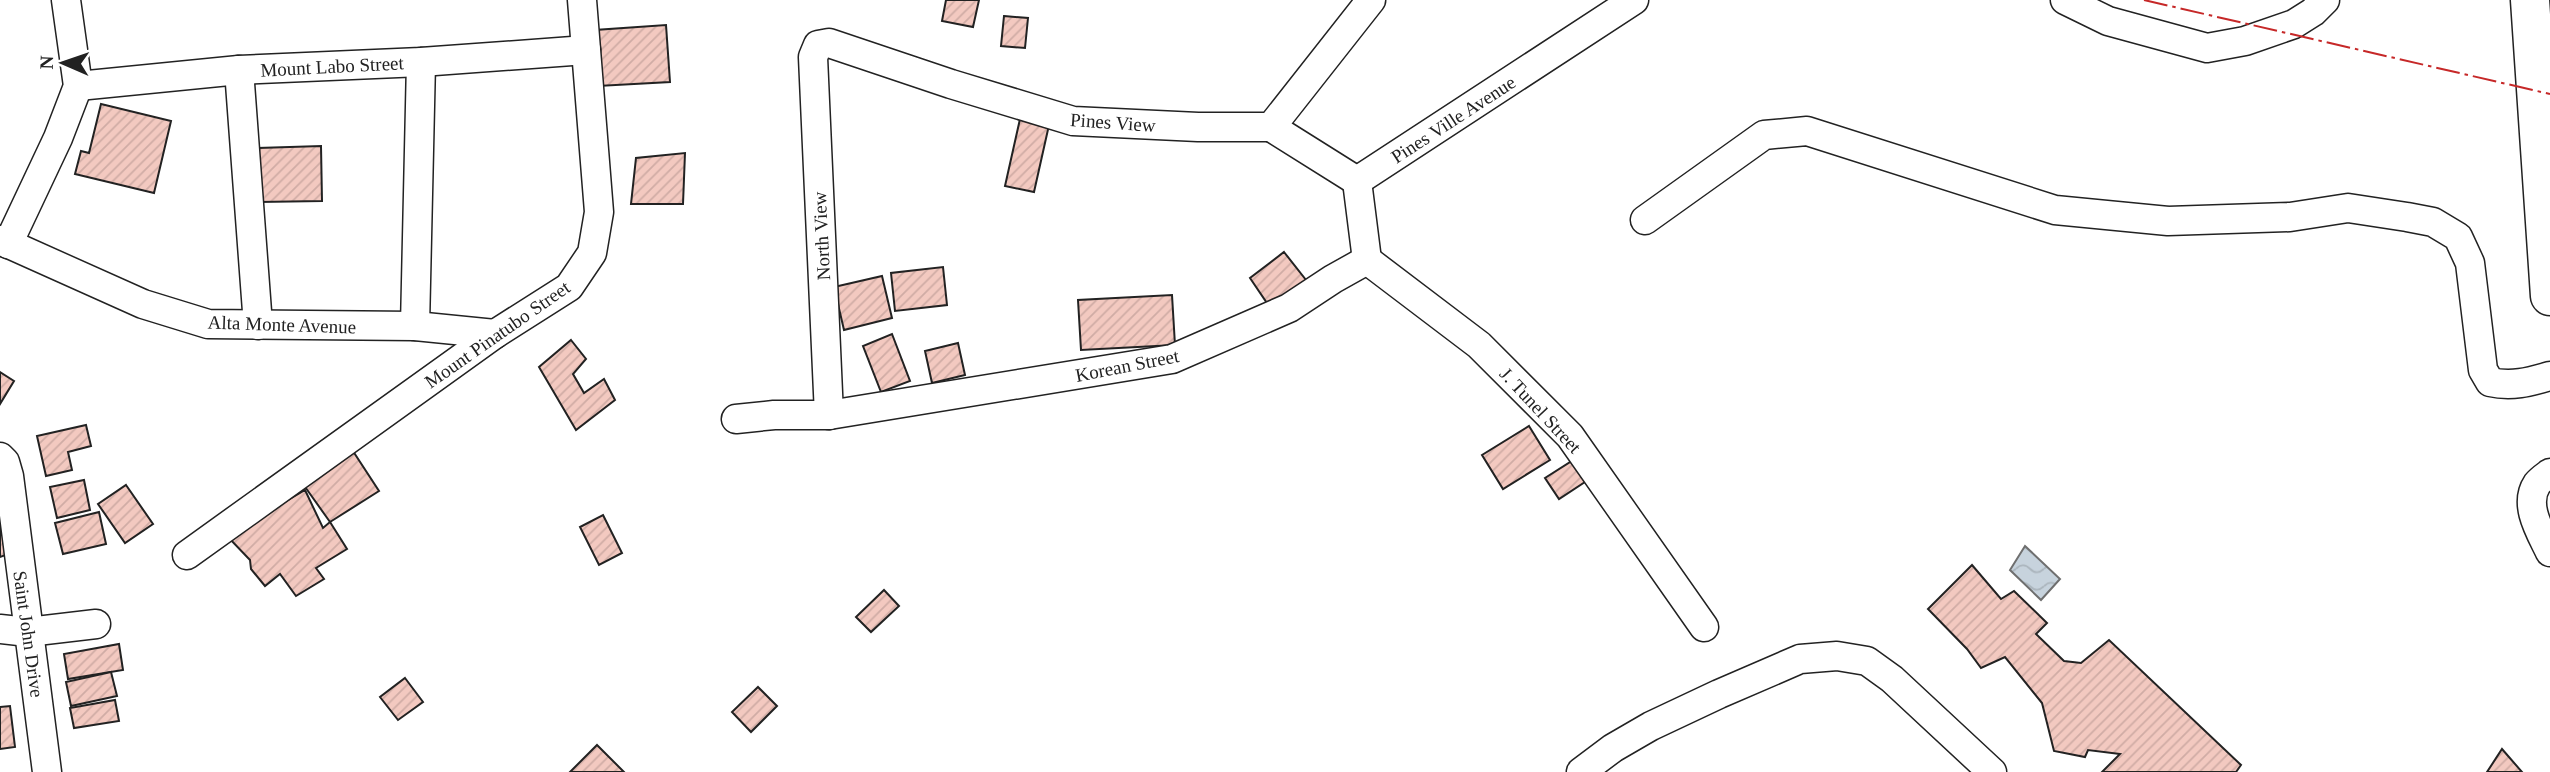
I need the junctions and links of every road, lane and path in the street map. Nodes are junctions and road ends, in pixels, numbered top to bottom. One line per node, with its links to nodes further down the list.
1 (66, 0): 12 (street)
2 (582, 0): 8 (street, Mount Pinatubo Street)
3 (1371, 0): 13 (street)
4 (1634, 0): 14 (street, Pines Ville Avenue)
5 (2065, 0): 6 (street)
6 (2325, 0)
7 (2530, 0): 18 (main road)
8 (586, 50): 10 (street, Mount Labo Street); 21 (street, Mount Pinatubo Street)
9 (813, 57): 13 (street, Pines View); 23 (street, North View)
10 (421, 62): 11 (street, Mount Labo Street); 20 (street)
11 (239, 70): 12 (street, Mount Labo Street); 19 (street)
12 (78, 86): 16 (street)
13 (1271, 127): 14 (street)
14 (1357, 181): 17 (street)
15 (1645, 220): 22 (street)
16 (4, 242): 19 (street, Alta Monte Avenue)
17 (1367, 260): 23 (street, Korean Street); 30 (street, J. Tunel Street)
18 (2550, 296)
19 (258, 325): 20 (street, Alta Monte Avenue)
20 (415, 326): 21 (street, Alta Monte Avenue)
21 (495, 334): 28 (street, Mount Pinatubo Street)
22 (2550, 376)
23 (829, 415): 24 (street, Korean Street)
24 (736, 419)
25 (0, 457): 32 (street, Saint John Drive)
26 (2550, 473): 27 (street)
27 (2550, 552)
28 (187, 555)
29 (96, 624): 32 (street)
30 (1704, 627)
31 (0, 629): 32 (street)
32 (28, 632): 33 (street, Saint John Drive)
33 (47, 772)
34 (1581, 772): 35 (street)
35 (1992, 772)

